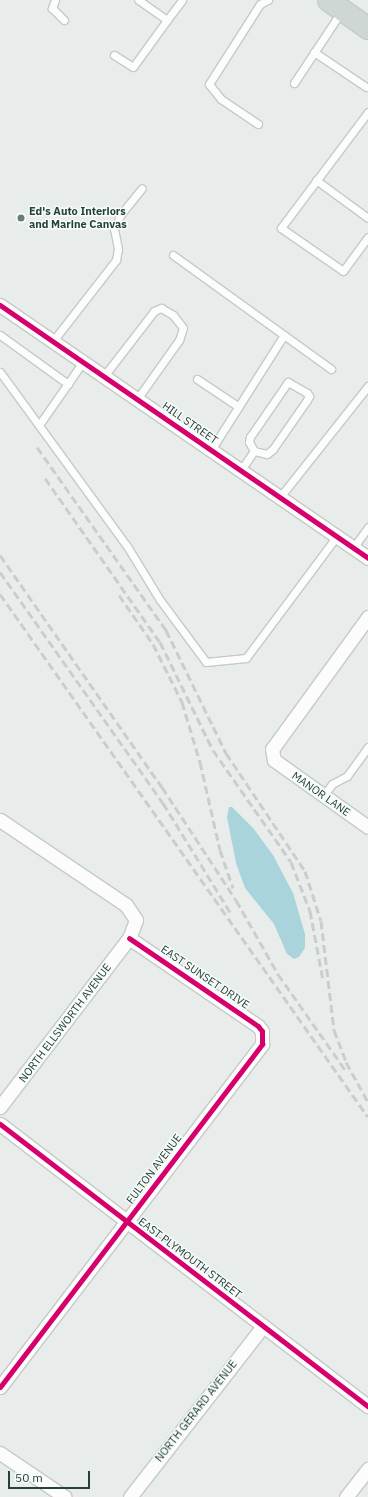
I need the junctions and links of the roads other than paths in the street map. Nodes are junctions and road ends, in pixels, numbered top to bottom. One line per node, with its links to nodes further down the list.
1 (55, 0): 6 (lane)
2 (140, 0): 7 (lane)
3 (182, 0): 7 (lane)
4 (268, 0): 14 (lane)
5 (335, 5): 8 (main road); 9 (lane)
6 (64, 20)
7 (167, 20): 10 (lane)
8 (368, 28)
9 (314, 52): 11 (lane); 12 (lane)
10 (114, 55)
11 (294, 83)
12 (366, 87)
13 (368, 112): 15 (lane)
14 (258, 124)
15 (316, 180): 17 (lane); 18 (lane)
16 (142, 188): 23 (lane)
17 (368, 218)
18 (368, 237)
19 (173, 255): 22 (lane)
20 (0, 304): 23 (street, HILL STREET)
21 (0, 335): 29 (lane)
22 (284, 336): 25 (lane); 32 (lane)
23 (53, 341): 24 (street, HILL STREET)
24 (83, 362): 27 (street, HILL STREET); 29 (lane)
25 (330, 368)
26 (0, 372): 33 (lane)
27 (104, 376): 31 (street, HILL STREET); 31 (lane)
28 (198, 379): 32 (lane)
29 (68, 384): 33 (lane)
30 (368, 386): 37 (lane)
31 (137, 399): 34 (street, HILL STREET)
32 (239, 407): 34 (lane)
33 (39, 426): 39 (lane)
34 (211, 450): 36 (street, HILL STREET)
35 (254, 452): 35 (lane); 36 (lane)
36 (241, 470): 37 (street, HILL STREET)
37 (280, 497): 39 (street, HILL STREET)
38 (368, 527): 40 (lane)
39 (337, 536): 40 (street, HILL STREET)
40 (353, 548): 41 (street, HILL STREET)
41 (368, 558)
42 (368, 617): 44 (street, MANOR LANE)
43 (368, 747): 44 (lane)
44 (323, 796): 46 (street, MANOR LANE)
45 (1, 823): 47 (street)
46 (368, 827)
47 (129, 938): 48 (street, EAST SUNSET DRIVE); 49 (street, NORTH ELLSWORTH AVENUE)
48 (263, 1038): 51 (street, FULTON AVENUE)
49 (0, 1107)
50 (0, 1124): 51 (street, EAST PLYMOUTH STREET)
51 (127, 1222): 52 (street, EAST PLYMOUTH STREET); 53 (street, FULTON AVENUE)
52 (262, 1326): 54 (street, EAST PLYMOUTH STREET); 58 (street, NORTH GERARD AVENUE)
53 (0, 1387)
54 (368, 1406)
55 (0, 1453): 57 (street)
56 (368, 1469): 59 (street)
57 (65, 1497)
58 (130, 1497)
59 (346, 1497)

